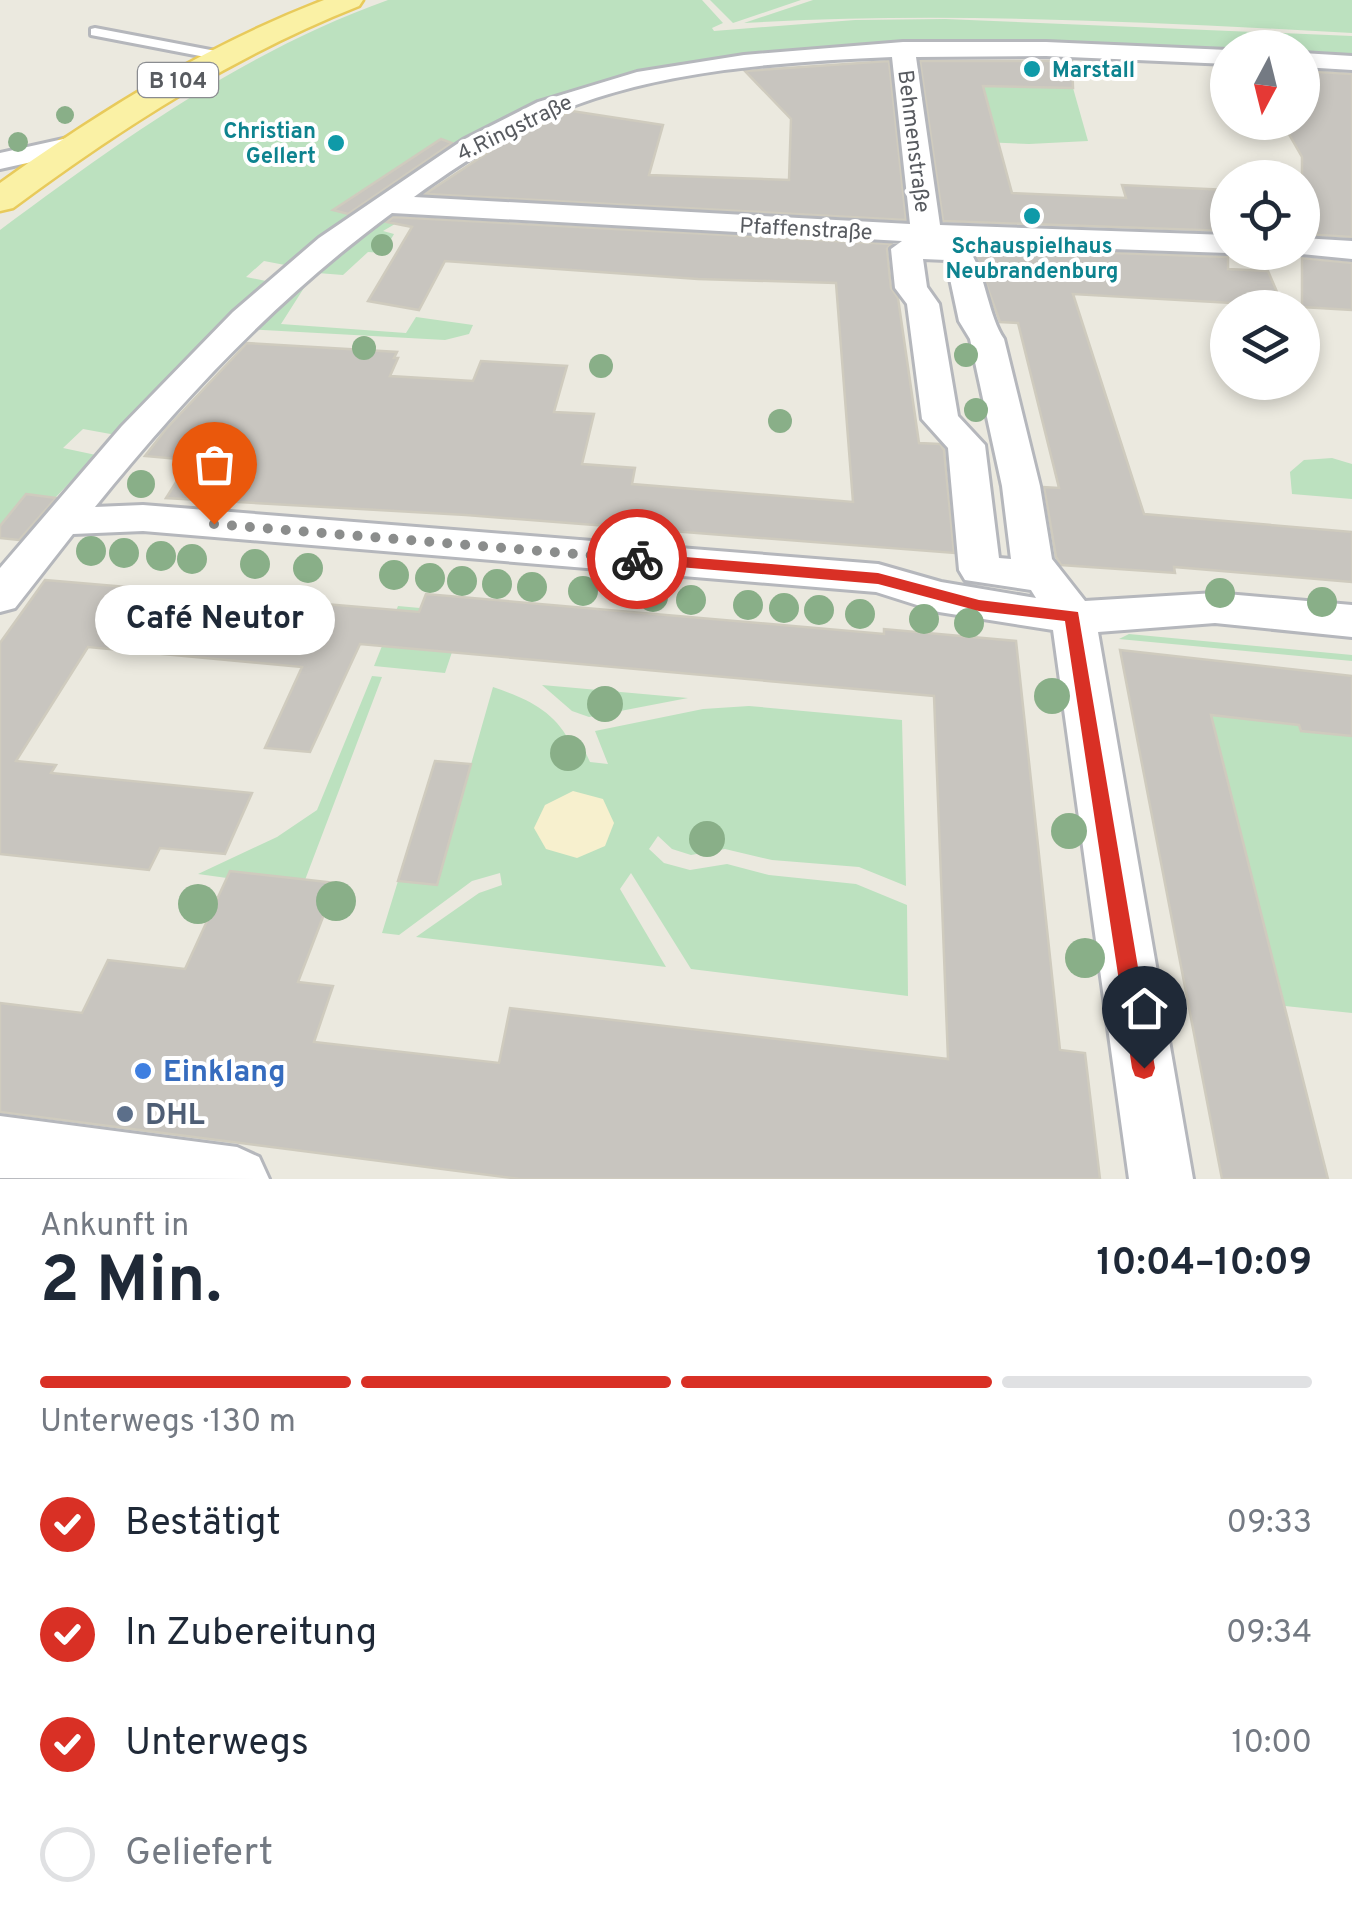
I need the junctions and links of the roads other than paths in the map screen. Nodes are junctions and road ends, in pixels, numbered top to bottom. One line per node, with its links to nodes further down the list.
1 (350, 0): 4 (main road, B 104)
2 (95, 32): 4 (lane)
3 (903, 49): 5 (street, 4.Ringstraße); 11 (street, 4.Ringstraße); 12 (street, Behmenstraße)
4 (221, 56): 8 (main road, B 104)
5 (1210, 56)
6 (1320, 61): 7 (street)
7 (1352, 63)
8 (77, 144): 9 (street); 10 (main road, B 104)
9 (4, 160)
10 (0, 200)
11 (386, 204): 12 (street, Pfaffenstraße); 20 (street, 4.Ringstraße)
12 (939, 242): 13 (street, Pfaffenstraße); 16 (street); 17 (street, Behmenstraße)
13 (1210, 244)
14 (1320, 248): 15 (street)
15 (1352, 250)
16 (904, 287): 17 (street); 18 (street)
17 (967, 290): 19 (street, Behmenstraße)
18 (970, 467): 19 (street); 21 (street)
19 (1017, 468): 21 (street, Behmenstraße)
20 (62, 521): 21 (street); 22 (street, 4.Ringstraße)
21 (1058, 596): 23 (street); 25 (street, Behmenstraße)
22 (0, 597)
23 (1352, 622)
24 (0, 1147): 26 (street)
25 (1157, 1154)
26 (237, 1179)

